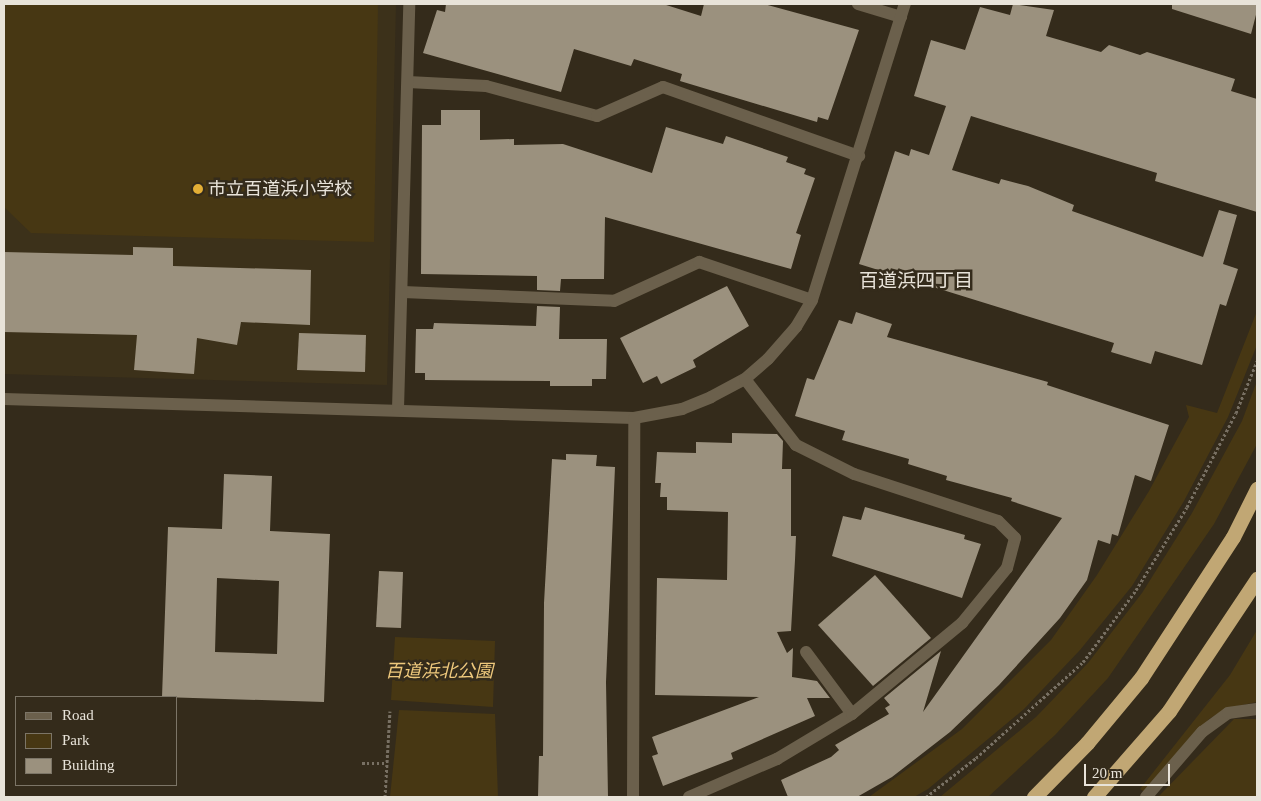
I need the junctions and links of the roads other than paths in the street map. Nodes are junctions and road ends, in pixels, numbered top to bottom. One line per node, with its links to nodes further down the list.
1 (409, 4): 5 (street)
2 (858, 4): 4 (street)
3 (905, 4): 4 (street)
4 (901, 17): 6 (street)
5 (408, 82): 6 (street); 7 (street)
6 (859, 156): 8 (street)
7 (403, 292): 8 (street); 11 (street)
8 (812, 300): 9 (street)
9 (745, 379): 12 (street); 17 (street)
10 (4, 399): 11 (street)
11 (398, 409): 12 (street)
12 (634, 418): 18 (street)
13 (1257, 489): 20 (highway)
14 (1257, 579): 21 (highway)
15 (806, 652): 17 (street)
16 (1257, 709): 22 (street)
17 (852, 714): 19 (street)
18 (633, 797)
19 (689, 797)
20 (1034, 797)
21 (1094, 797)
22 (1146, 797)

